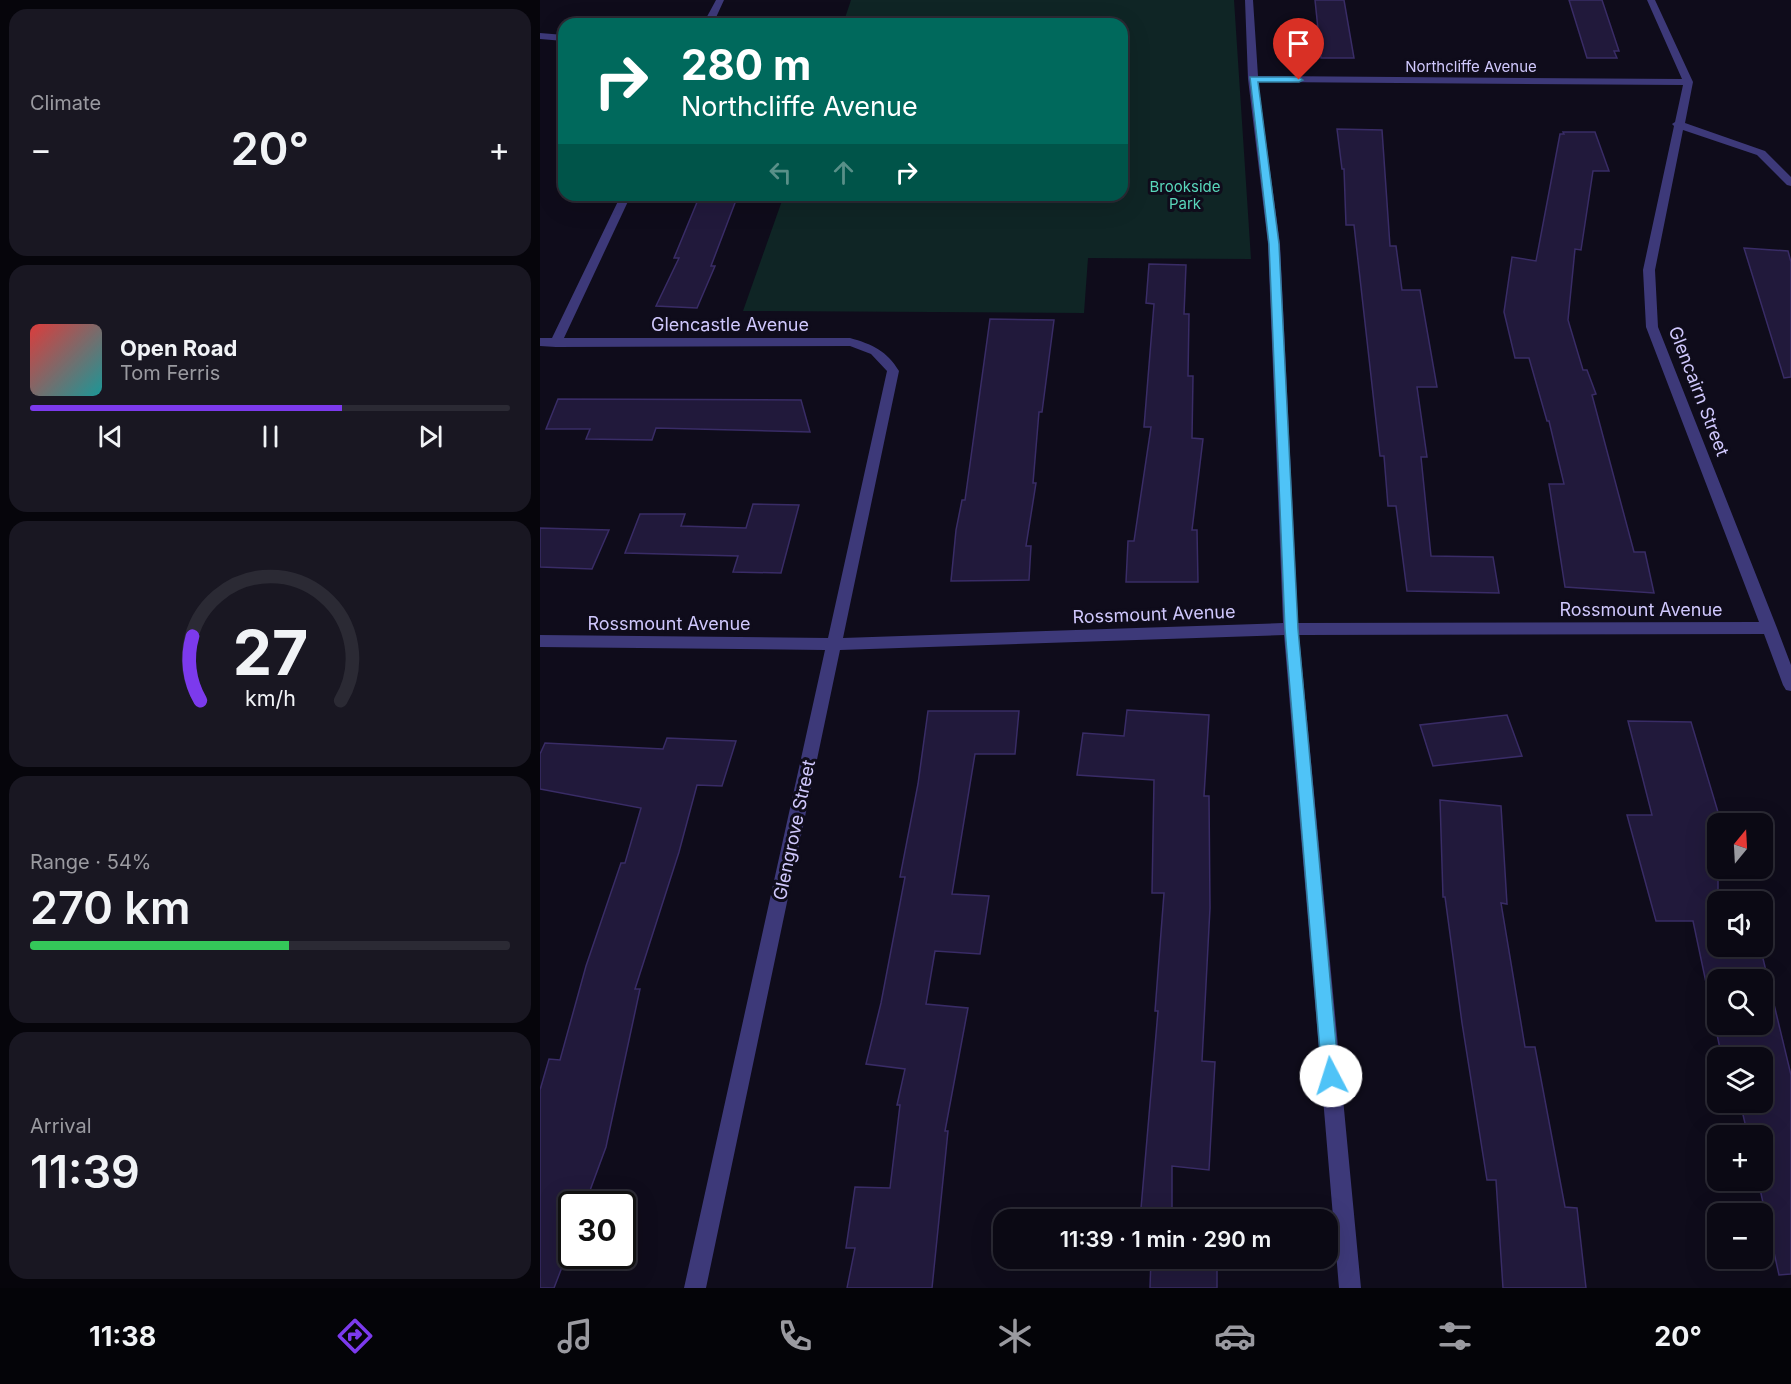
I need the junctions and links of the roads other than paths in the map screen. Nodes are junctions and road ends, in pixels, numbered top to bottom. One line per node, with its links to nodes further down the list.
1 (720, 0): 4 (street)
2 (1249, 0): 7 (street)
3 (1651, 0): 8 (street)
4 (711, 18)
5 (540, 36): 6 (street)
6 (558, 38)
7 (1253, 79): 8 (street, Northcliffe Avenue); 16 (street)
8 (1688, 82): 9 (street, Glencairn Street)
9 (1677, 124): 10 (street); 15 (street, Glencairn Street)
10 (1791, 183)
11 (623, 201): 13 (street)
12 (540, 342): 13 (street, Glencastle Avenue)
13 (556, 343): 14 (street, Glencastle Avenue)
14 (892, 371): 18 (street, Glengrove Street)
15 (1770, 628): 16 (street, Rossmount Avenue); 19 (street, Glencairn Street)
16 (1291, 629): 18 (street, Rossmount Avenue); 21 (street)
17 (540, 641): 18 (street, Rossmount Avenue)
18 (834, 644): 20 (street, Glengrove Street)
19 (1791, 684)
20 (695, 1288)
21 (1350, 1288)

